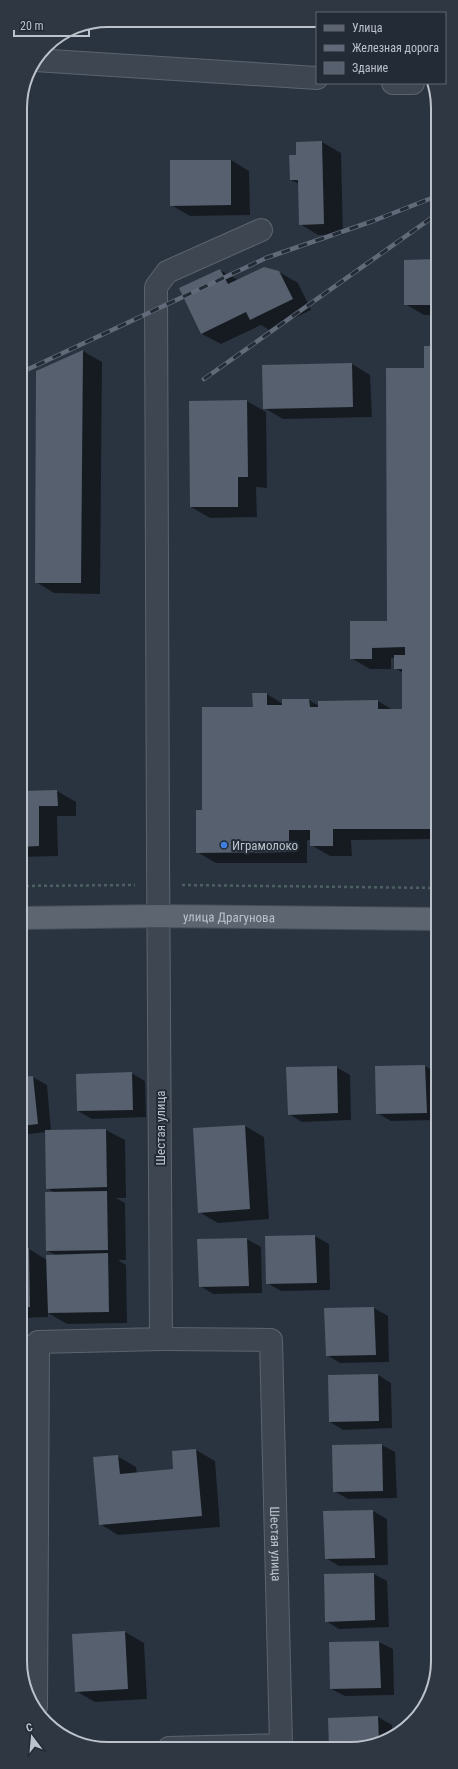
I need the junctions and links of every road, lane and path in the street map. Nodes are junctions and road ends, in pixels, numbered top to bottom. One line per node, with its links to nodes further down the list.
1 (43, 61): 2 (street)
2 (316, 78)
3 (260, 230): 4 (street, Шестая улица)
4 (158, 885): 5 (path); 6 (path); 7 (street, Шестая улица)
5 (27, 886)
6 (431, 888)
7 (159, 916): 8 (main road, улица Драгунова); 9 (main road, улица Драгунова); 10 (street, Шестая улица)
8 (27, 918)
9 (431, 919)
10 (161, 1339): 11 (street, Шестая улица); 12 (street, Шестая улица)
11 (36, 1699)
12 (281, 1742)

